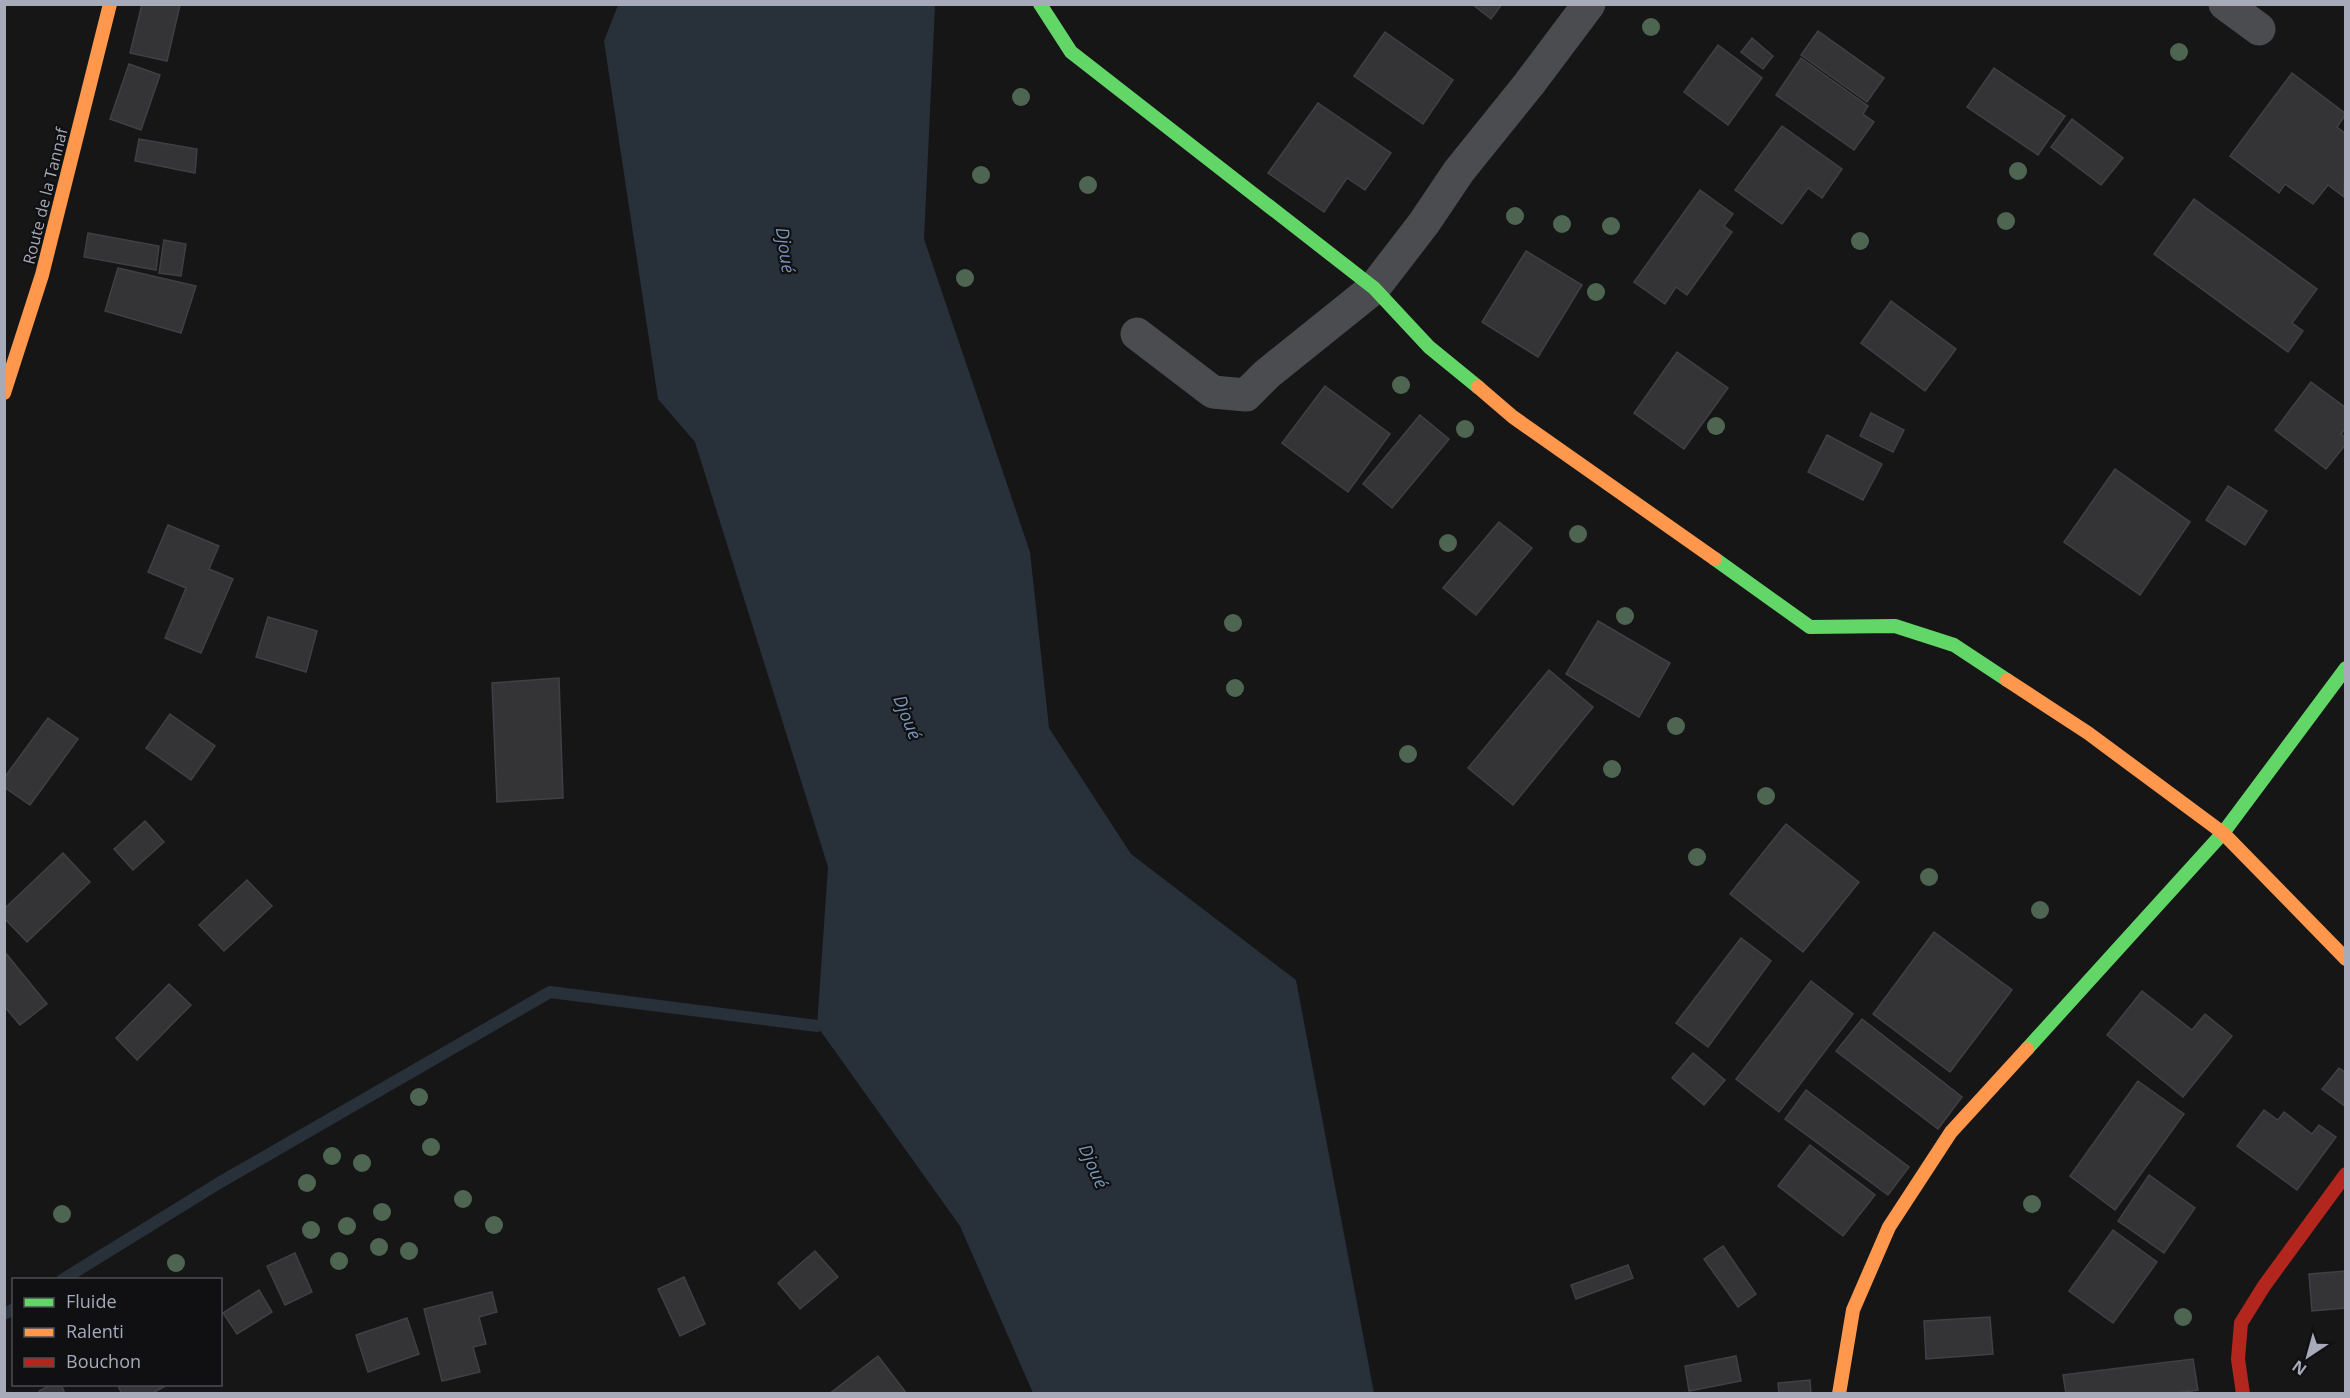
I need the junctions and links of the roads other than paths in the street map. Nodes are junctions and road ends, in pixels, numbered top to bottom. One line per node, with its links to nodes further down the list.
1 (110, 4): 8 (street, Route de la Tannaf)
2 (1040, 4): 6 (street)
3 (1589, 4): 6 (street)
4 (2225, 4): 5 (street)
5 (2259, 28)
6 (1374, 288): 7 (street); 10 (street)
7 (1137, 334)
8 (4, 393)
9 (2346, 668): 10 (street)
10 (2223, 833): 11 (street); 13 (street)
11 (2346, 959)
12 (2346, 1174): 14 (street)
13 (1839, 1394)
14 (2243, 1394)

